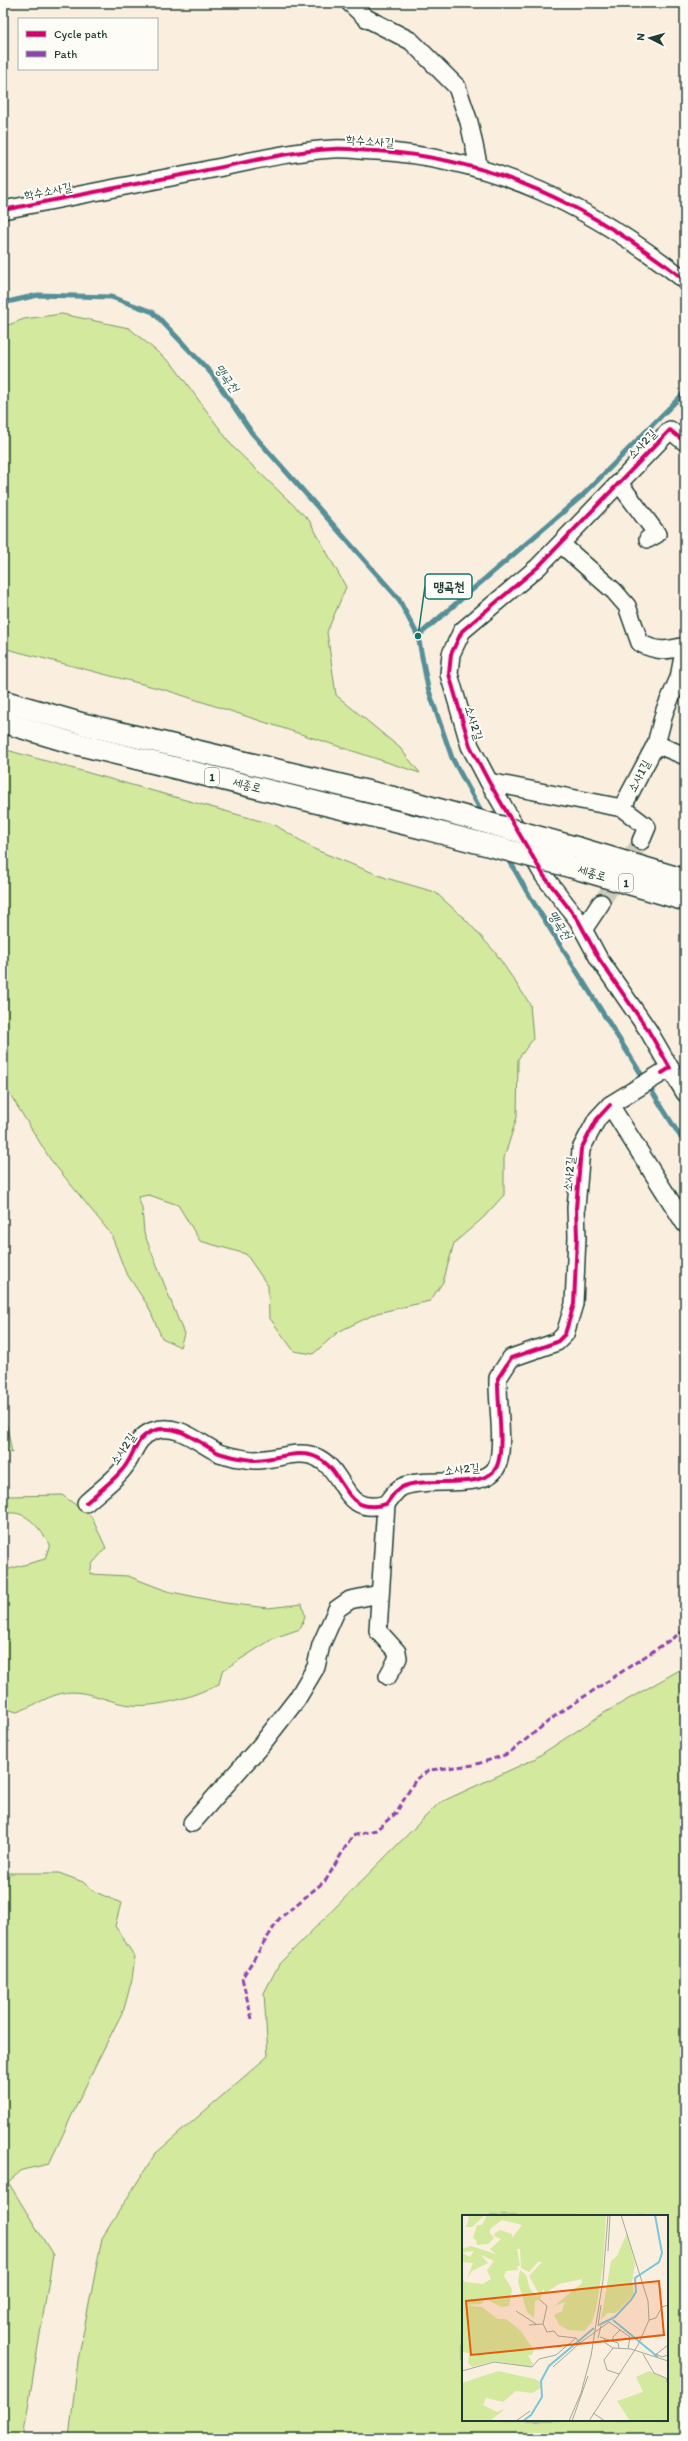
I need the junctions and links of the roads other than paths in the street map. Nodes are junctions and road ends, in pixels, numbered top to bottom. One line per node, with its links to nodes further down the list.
1 (350, 3): 2 (street)
2 (479, 168): 3 (street, 학수소사길); 4 (street, 학수소사길)
3 (3, 210)
4 (685, 280)
5 (685, 442): 6 (street, 소사2길)
6 (618, 484): 7 (street); 8 (street, 소사2길)
7 (648, 539)
8 (560, 544): 9 (street); 14 (street, 소사2길)
9 (685, 646): 12 (street, 소사1길)
10 (3, 701): 17 (main road, 세종로 / 1, bridge)
11 (3, 722): 18 (main road, 세종로 / 1, bridge)
12 (656, 744): 13 (street); 15 (street, 소사1길)
13 (685, 756)
14 (489, 782): 15 (street); 20 (street, 소사2길)
15 (622, 808): 16 (street)
16 (641, 841)
17 (685, 880)
18 (685, 900)
19 (601, 903): 20 (street)
20 (583, 930): 21 (street, 소사2길)
21 (666, 1070): 22 (street); 23 (street, 소사2길)
22 (685, 1093)
23 (613, 1104): 24 (street); 26 (street, 소사2길)
24 (685, 1224)
25 (86, 1503): 26 (street, 소사2길)
26 (386, 1504): 27 (street)
27 (379, 1594): 28 (street); 29 (street)
28 (388, 1676)
29 (192, 1823)

